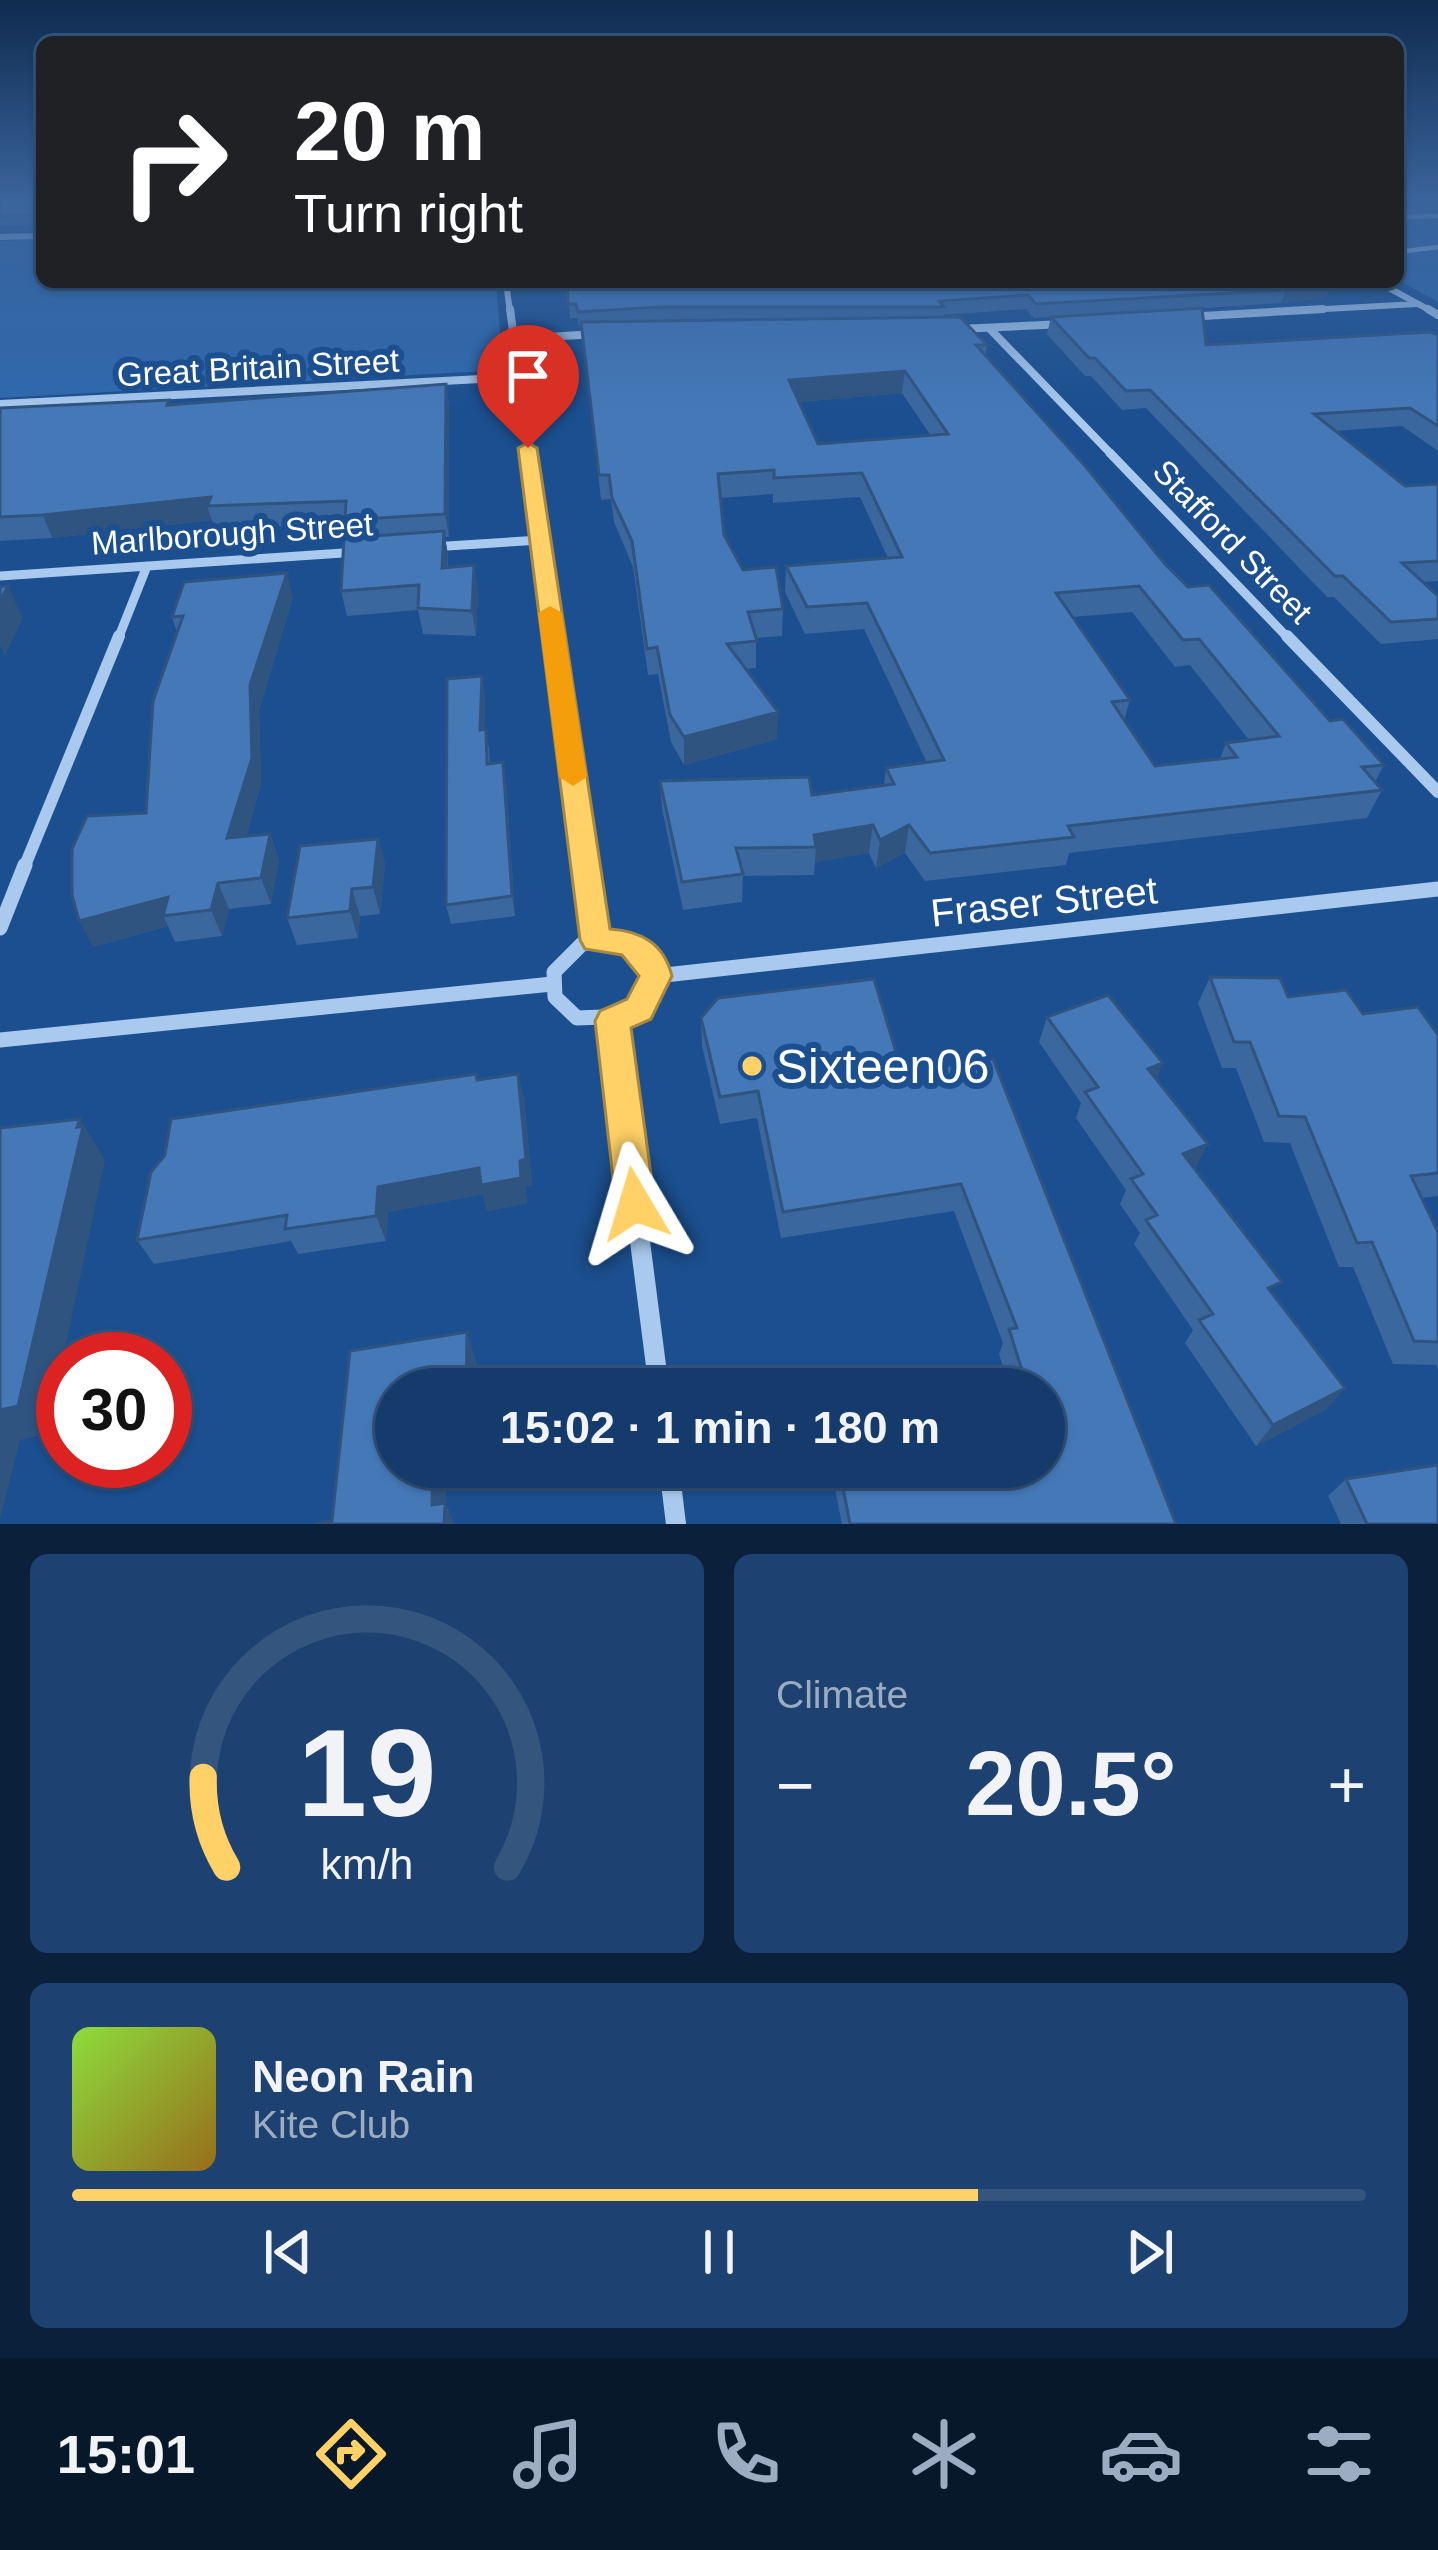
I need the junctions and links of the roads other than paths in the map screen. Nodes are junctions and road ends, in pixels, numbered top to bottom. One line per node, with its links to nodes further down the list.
1 (507, 288): 10 (street)
2 (1389, 288): 3 (street)
3 (1418, 304): 4 (street); 5 (street)
4 (1438, 315)
5 (1180, 318)
6 (1085, 323): 7 (street)
7 (990, 328): 8 (street); 18 (street, Stafford Street)
8 (943, 329)
9 (598, 334): 10 (street)
10 (514, 339): 11 (street)
11 (518, 377): 12 (street, Great Britain Street); 13 (street)
12 (0, 404)
13 (540, 540): 14 (street, Marlborough Street); 21 (street)
14 (417, 548)
15 (372, 551): 16 (street, Marlborough Street)
16 (147, 566): 17 (street, Marlborough Street); 20 (street)
17 (0, 576)
18 (1438, 792)
19 (1438, 889): 22 (street, Fraser Street)
20 (0, 928)
21 (596, 940): 22 (street); 23 (street)
22 (656, 976): 24 (street)
23 (552, 984): 24 (street); 25 (street)
24 (612, 1021): 26 (street)
25 (0, 1040)
26 (656, 1368)
27 (671, 1488): 28 (street)
28 (676, 1524)

